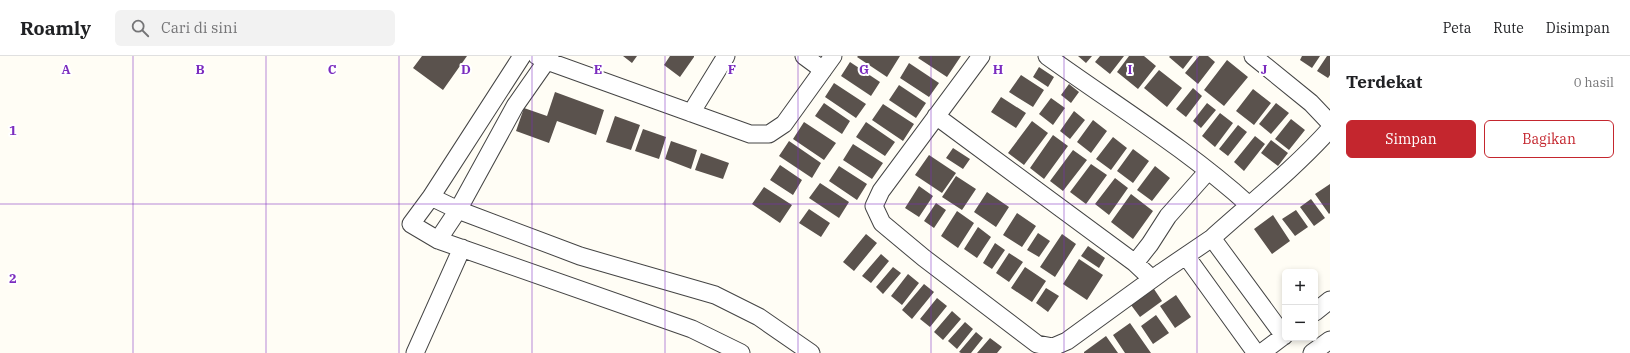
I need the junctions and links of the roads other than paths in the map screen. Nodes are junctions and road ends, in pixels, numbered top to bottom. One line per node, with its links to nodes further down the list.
1 (522, 56): 15 (street)
2 (726, 56): 10 (street)
3 (804, 56): 9 (street)
4 (833, 56): 9 (street)
5 (980, 56): 11 (street)
6 (1047, 56): 14 (street)
7 (1253, 56): 12 (street)
8 (545, 58): 10 (street); 17 (street)
9 (823, 70): 10 (street)
10 (691, 113)
11 (936, 116): 22 (street); 23 (street)
12 (1330, 123)
13 (1330, 129): 16 (street)
14 (1208, 171): 16 (street); 22 (street)
15 (431, 196): 17 (street); 19 (street)
16 (1249, 205): 18 (street)
17 (458, 210): 19 (street); 31 (street)
18 (1212, 238): 21 (street); 26 (street)
19 (438, 240): 20 (street)
20 (462, 248): 29 (street); 30 (street)
21 (1186, 256): 23 (street); 32 (street)
22 (1135, 263): 23 (street)
23 (1152, 278)
24 (1330, 300): 25 (street)
25 (1318, 310)
26 (1282, 332)
27 (1282, 337): 33 (street)
28 (1330, 340): 34 (street)
29 (415, 353)
30 (741, 353)
31 (811, 353)
32 (1256, 353)
33 (1261, 353)
34 (1312, 353)

